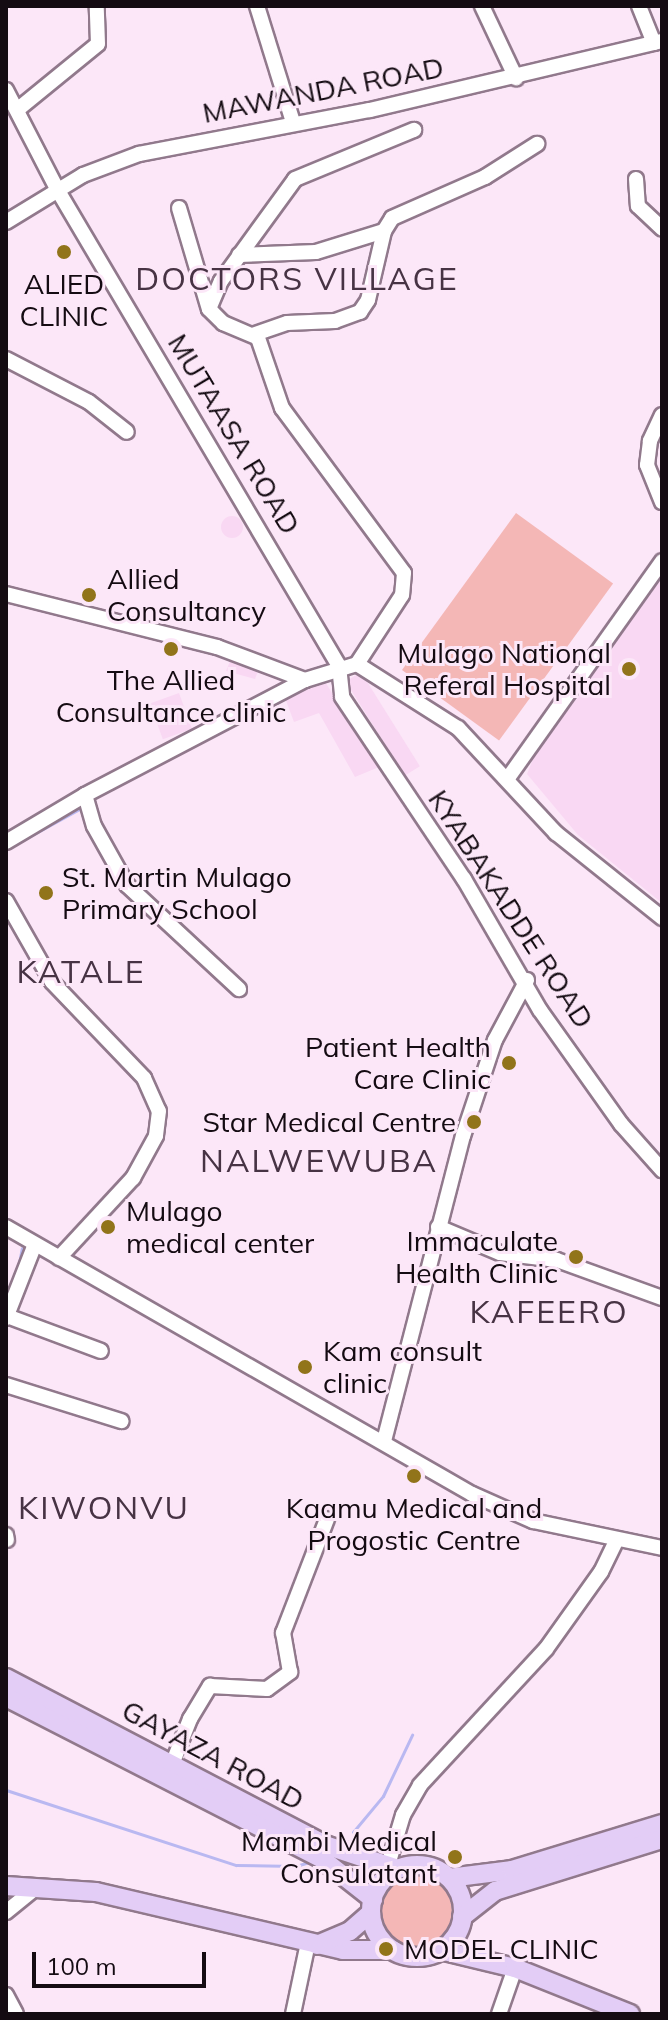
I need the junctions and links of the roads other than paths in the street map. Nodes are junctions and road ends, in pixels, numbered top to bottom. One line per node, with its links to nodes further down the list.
1 (97, 6): 8 (street)
2 (257, 6): 9 (street)
3 (482, 6): 6 (street)
4 (639, 6): 5 (street)
5 (658, 42): 6 (street, MAWANDA ROAD)
6 (516, 78): 9 (street, MAWANDA ROAD)
7 (6, 90): 8 (street, MUTAASA ROAD)
8 (17, 110): 13 (street, MUTAASA ROAD)
9 (293, 122): 13 (street, MAWANDA ROAD)
10 (414, 130): 18 (street)
11 (537, 144): 16 (street)
12 (636, 179): 17 (street)
13 (57, 189): 15 (street, MAWANDA ROAD); 28 (street, MUTAASA ROAD)
14 (179, 208): 19 (street)
15 (6, 222)
16 (386, 227): 18 (street); 20 (street)
17 (662, 228)
18 (239, 255): 19 (street)
19 (209, 309): 20 (street)
20 (255, 334): 27 (street)
21 (6, 359): 23 (street)
22 (662, 415): 24 (street)
23 (127, 432)
24 (662, 502)
25 (662, 561): 30 (street)
26 (6, 594): 29 (street)
27 (357, 664): 28 (street); 30 (street)
28 (339, 666): 29 (street); 35 (street, KYABAKADDE ROAD)
29 (305, 680): 31 (street)
30 (508, 778): 34 (street)
31 (85, 795): 32 (street); 36 (street)
32 (6, 842)
33 (6, 901): 41 (street)
34 (662, 918)
35 (527, 980): 37 (street, KYABAKADDE ROAD); 39 (street)
36 (239, 989)
37 (662, 1170)
38 (6, 1227): 40 (street)
39 (438, 1227): 42 (street); 47 (street)
40 (35, 1244): 41 (street); 43 (street)
41 (59, 1258): 47 (street)
42 (662, 1298)
43 (6, 1317): 44 (street)
44 (101, 1351)
45 (6, 1385): 46 (street)
46 (121, 1421)
47 (384, 1441): 49 (street)
48 (327, 1519): 53 (street)
49 (616, 1541): 50 (street); 56 (street)
50 (662, 1548)
51 (6, 1678): 53 (main road, GAYAZA ROAD)
52 (6, 1697): 60 (main road, GAYAZA ROAD)
53 (171, 1767): 56 (main road, GAYAZA ROAD)
54 (662, 1824): 57 (main road)
55 (662, 1839): 62 (main road)
56 (393, 1867): 57 (main road); 60 (main road)
57 (449, 1878): 62 (main road)
58 (6, 1886): 59 (main road)
59 (36, 1888): 61 (street); 63 (main road)
60 (372, 1906): 63 (main road); 64 (main road)
61 (6, 1912)
62 (461, 1923): 65 (main road); 66 (main road)
63 (312, 1944): 64 (main road); 70 (street)
64 (393, 1950): 65 (main road)
65 (440, 1950): 66 (main road)
66 (480, 1957): 67 (main road)
67 (515, 1968): 71 (street); 72 (main road)
68 (6, 1995): 69 (street)
69 (16, 2014)
70 (293, 2014)
71 (499, 2014)
72 (630, 2014)

